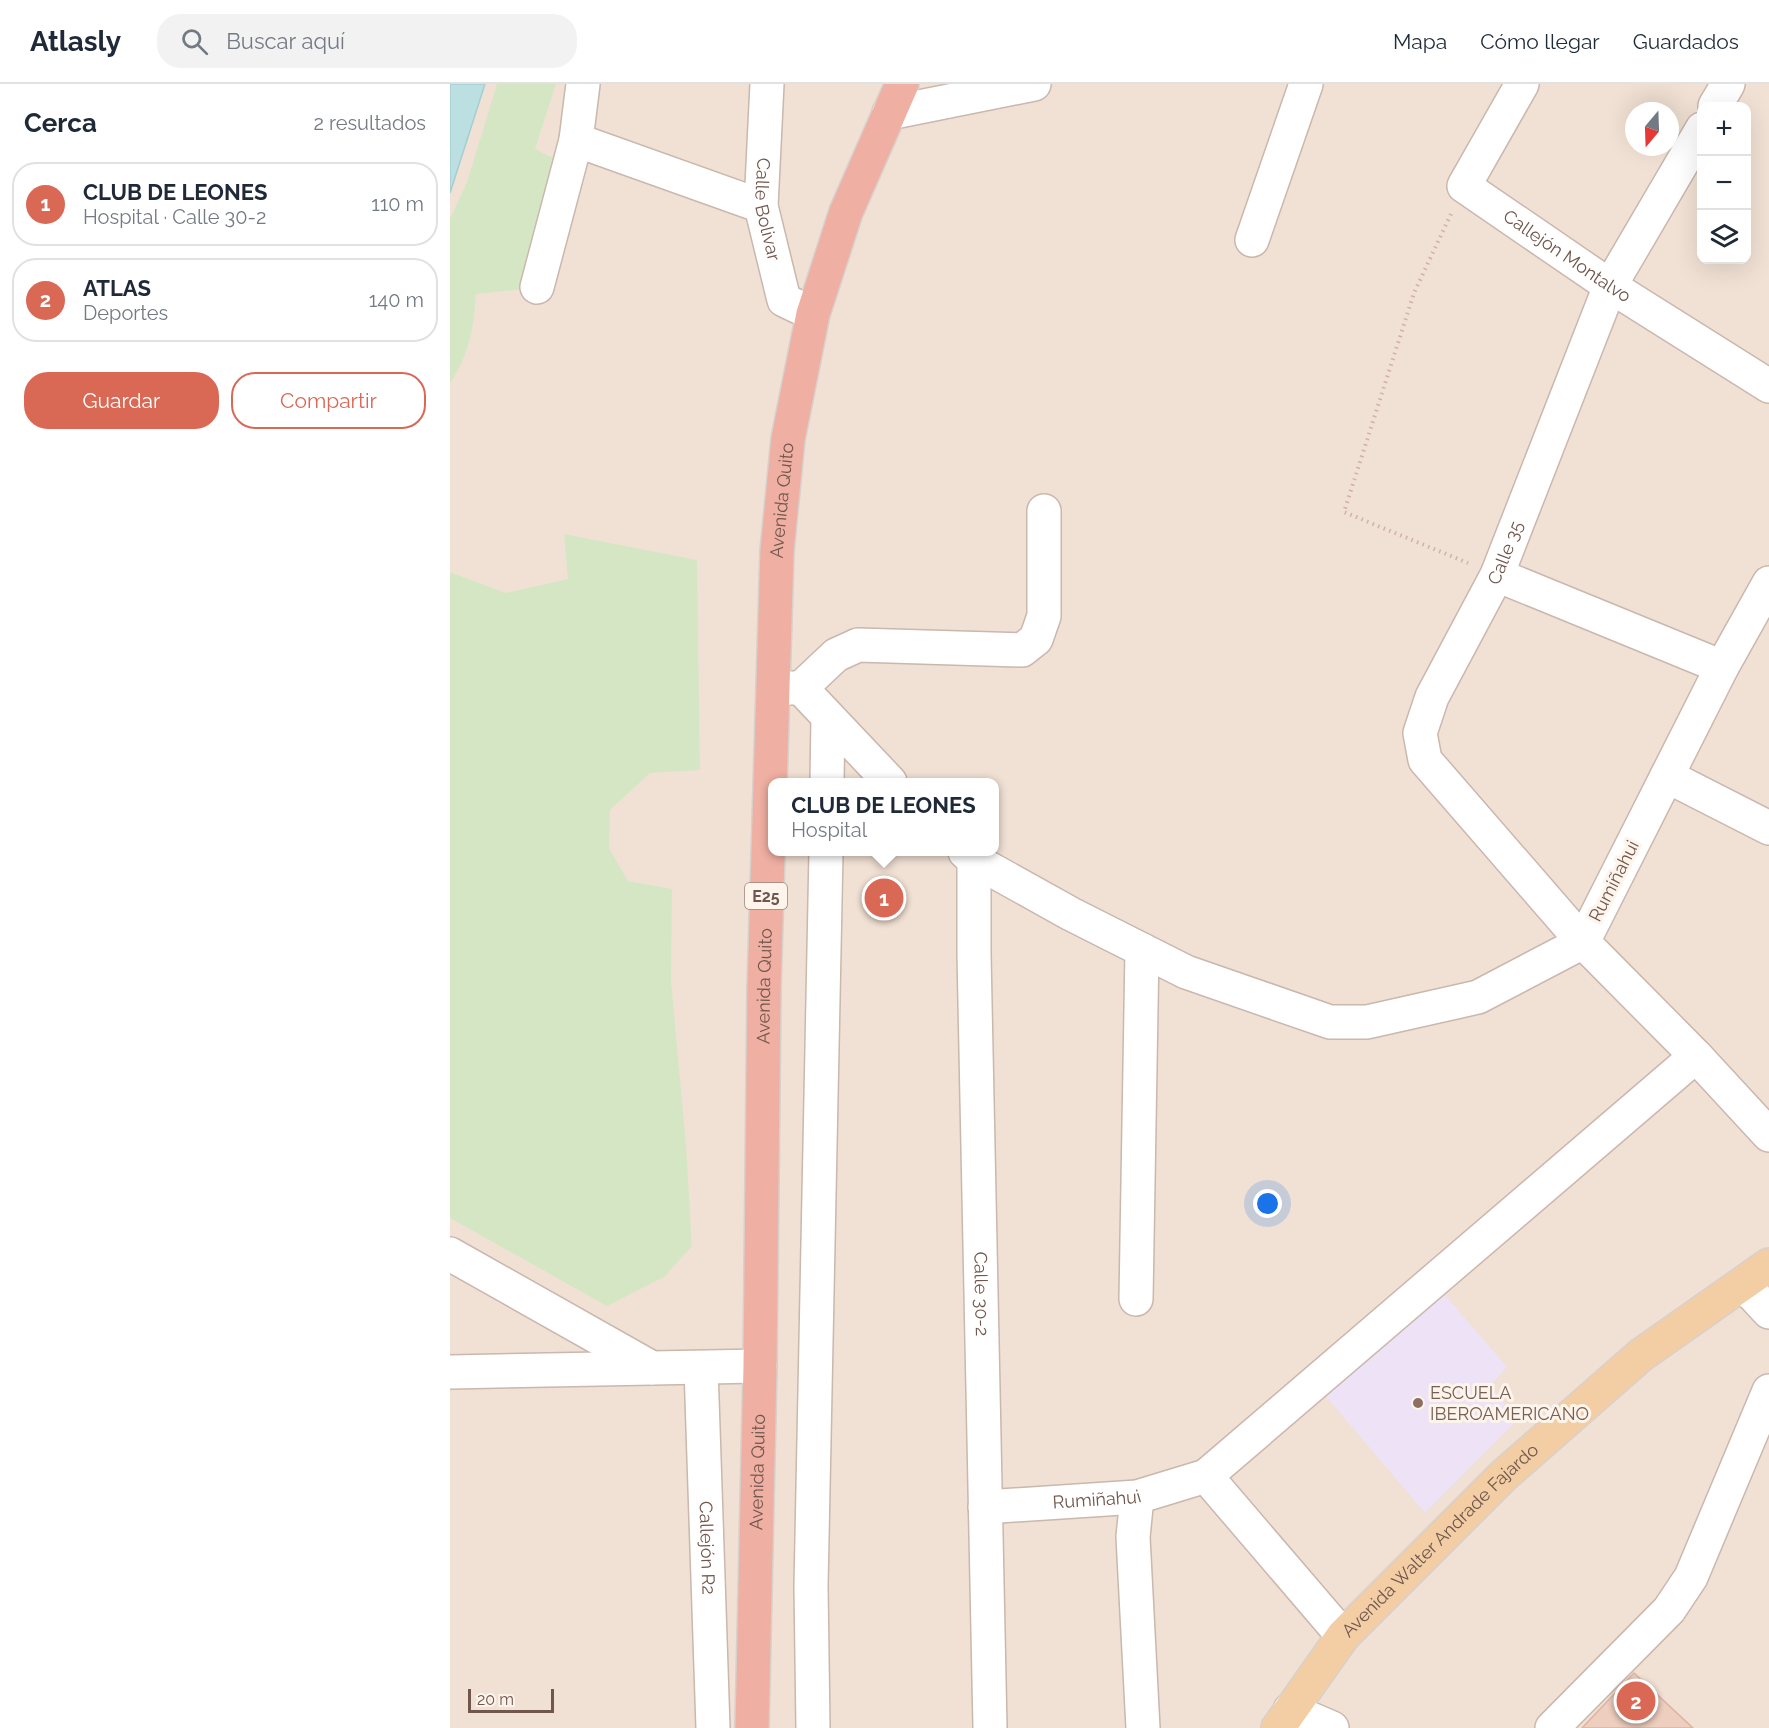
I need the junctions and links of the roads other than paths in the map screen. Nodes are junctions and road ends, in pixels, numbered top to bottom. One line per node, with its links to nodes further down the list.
1 (583, 84): 12 (street)
2 (767, 84): 13 (street, Calle Bolivar)
3 (902, 84): 10 (highway, Avenida Quito / E25)
4 (1034, 84): 8 (street)
5 (1306, 84): 14 (street)
6 (1522, 84): 15 (street, Callejón Montalvo)
7 (1728, 84): 9 (street)
8 (958, 92): 10 (street)
9 (1717, 102)
10 (889, 113): 17 (highway, Avenida Quito / E25)
11 (1697, 136): 15 (street, Calle 35)
12 (576, 140): 13 (street); 16 (street)
13 (761, 206): 17 (street, Calle Bolivar)
14 (1252, 240)
15 (1610, 286): 18 (street, Callejón Montalvo); 20 (street, Calle 35)
16 (537, 287)
17 (813, 314): 23 (highway, Avenida Quito / E25)
18 (1769, 386)
19 (1044, 511): 23 (street)
20 (1497, 575): 22 (street); 33 (street, Calle 35)
21 (1769, 583): 22 (street, Rumiñahui)
22 (1722, 667): 25 (street, Rumiñahui)
23 (786, 688): 24 (street); 26 (highway, Avenida Quito / E25)
24 (828, 717): 27 (street); 28 (street)
25 (1667, 776): 29 (street); 33 (street, Rumiñahui)
26 (779, 778)
27 (827, 778)
28 (885, 778)
29 (1769, 828)
30 (774, 856): 42 (highway, Avenida Quito / E25)
31 (826, 856): 54 (street)
32 (970, 856): 34 (street); 49 (street, Calle 30-2)
33 (1583, 942): 34 (street); 35 (street, Rumiñahui)
34 (1142, 950): 40 (street)
35 (1696, 1056): 36 (street, Rumiñahui); 47 (street)
36 (1769, 1135)
37 (450, 1254): 43 (street)
38 (1769, 1264): 39 (main road, Avenida Walter Andrade Fajardo)
39 (1743, 1284): 41 (street); 50 (main road, Avenida Walter Andrade Fajardo)
40 (1136, 1299)
41 (1769, 1312)
42 (760, 1366): 44 (street); 53 (highway, Avenida Quito / E25)
43 (652, 1368): 44 (street); 45 (street)
44 (701, 1368): 52 (street, Callejón R2)
45 (450, 1372)
46 (1769, 1391): 58 (street)
47 (1206, 1476): 48 (street, Rumiñahui); 50 (street)
48 (1137, 1497): 49 (street, Rumiñahui); 56 (street)
49 (985, 1507): 55 (street, Calle 30-2)
50 (1343, 1636): 51 (main road, Avenida Walter Andrade Fajardo)
51 (1284, 1719): 57 (street)
52 (713, 1728)
53 (752, 1728)
54 (813, 1728)
55 (990, 1728)
56 (1143, 1728)
57 (1332, 1728)
58 (1552, 1728)

